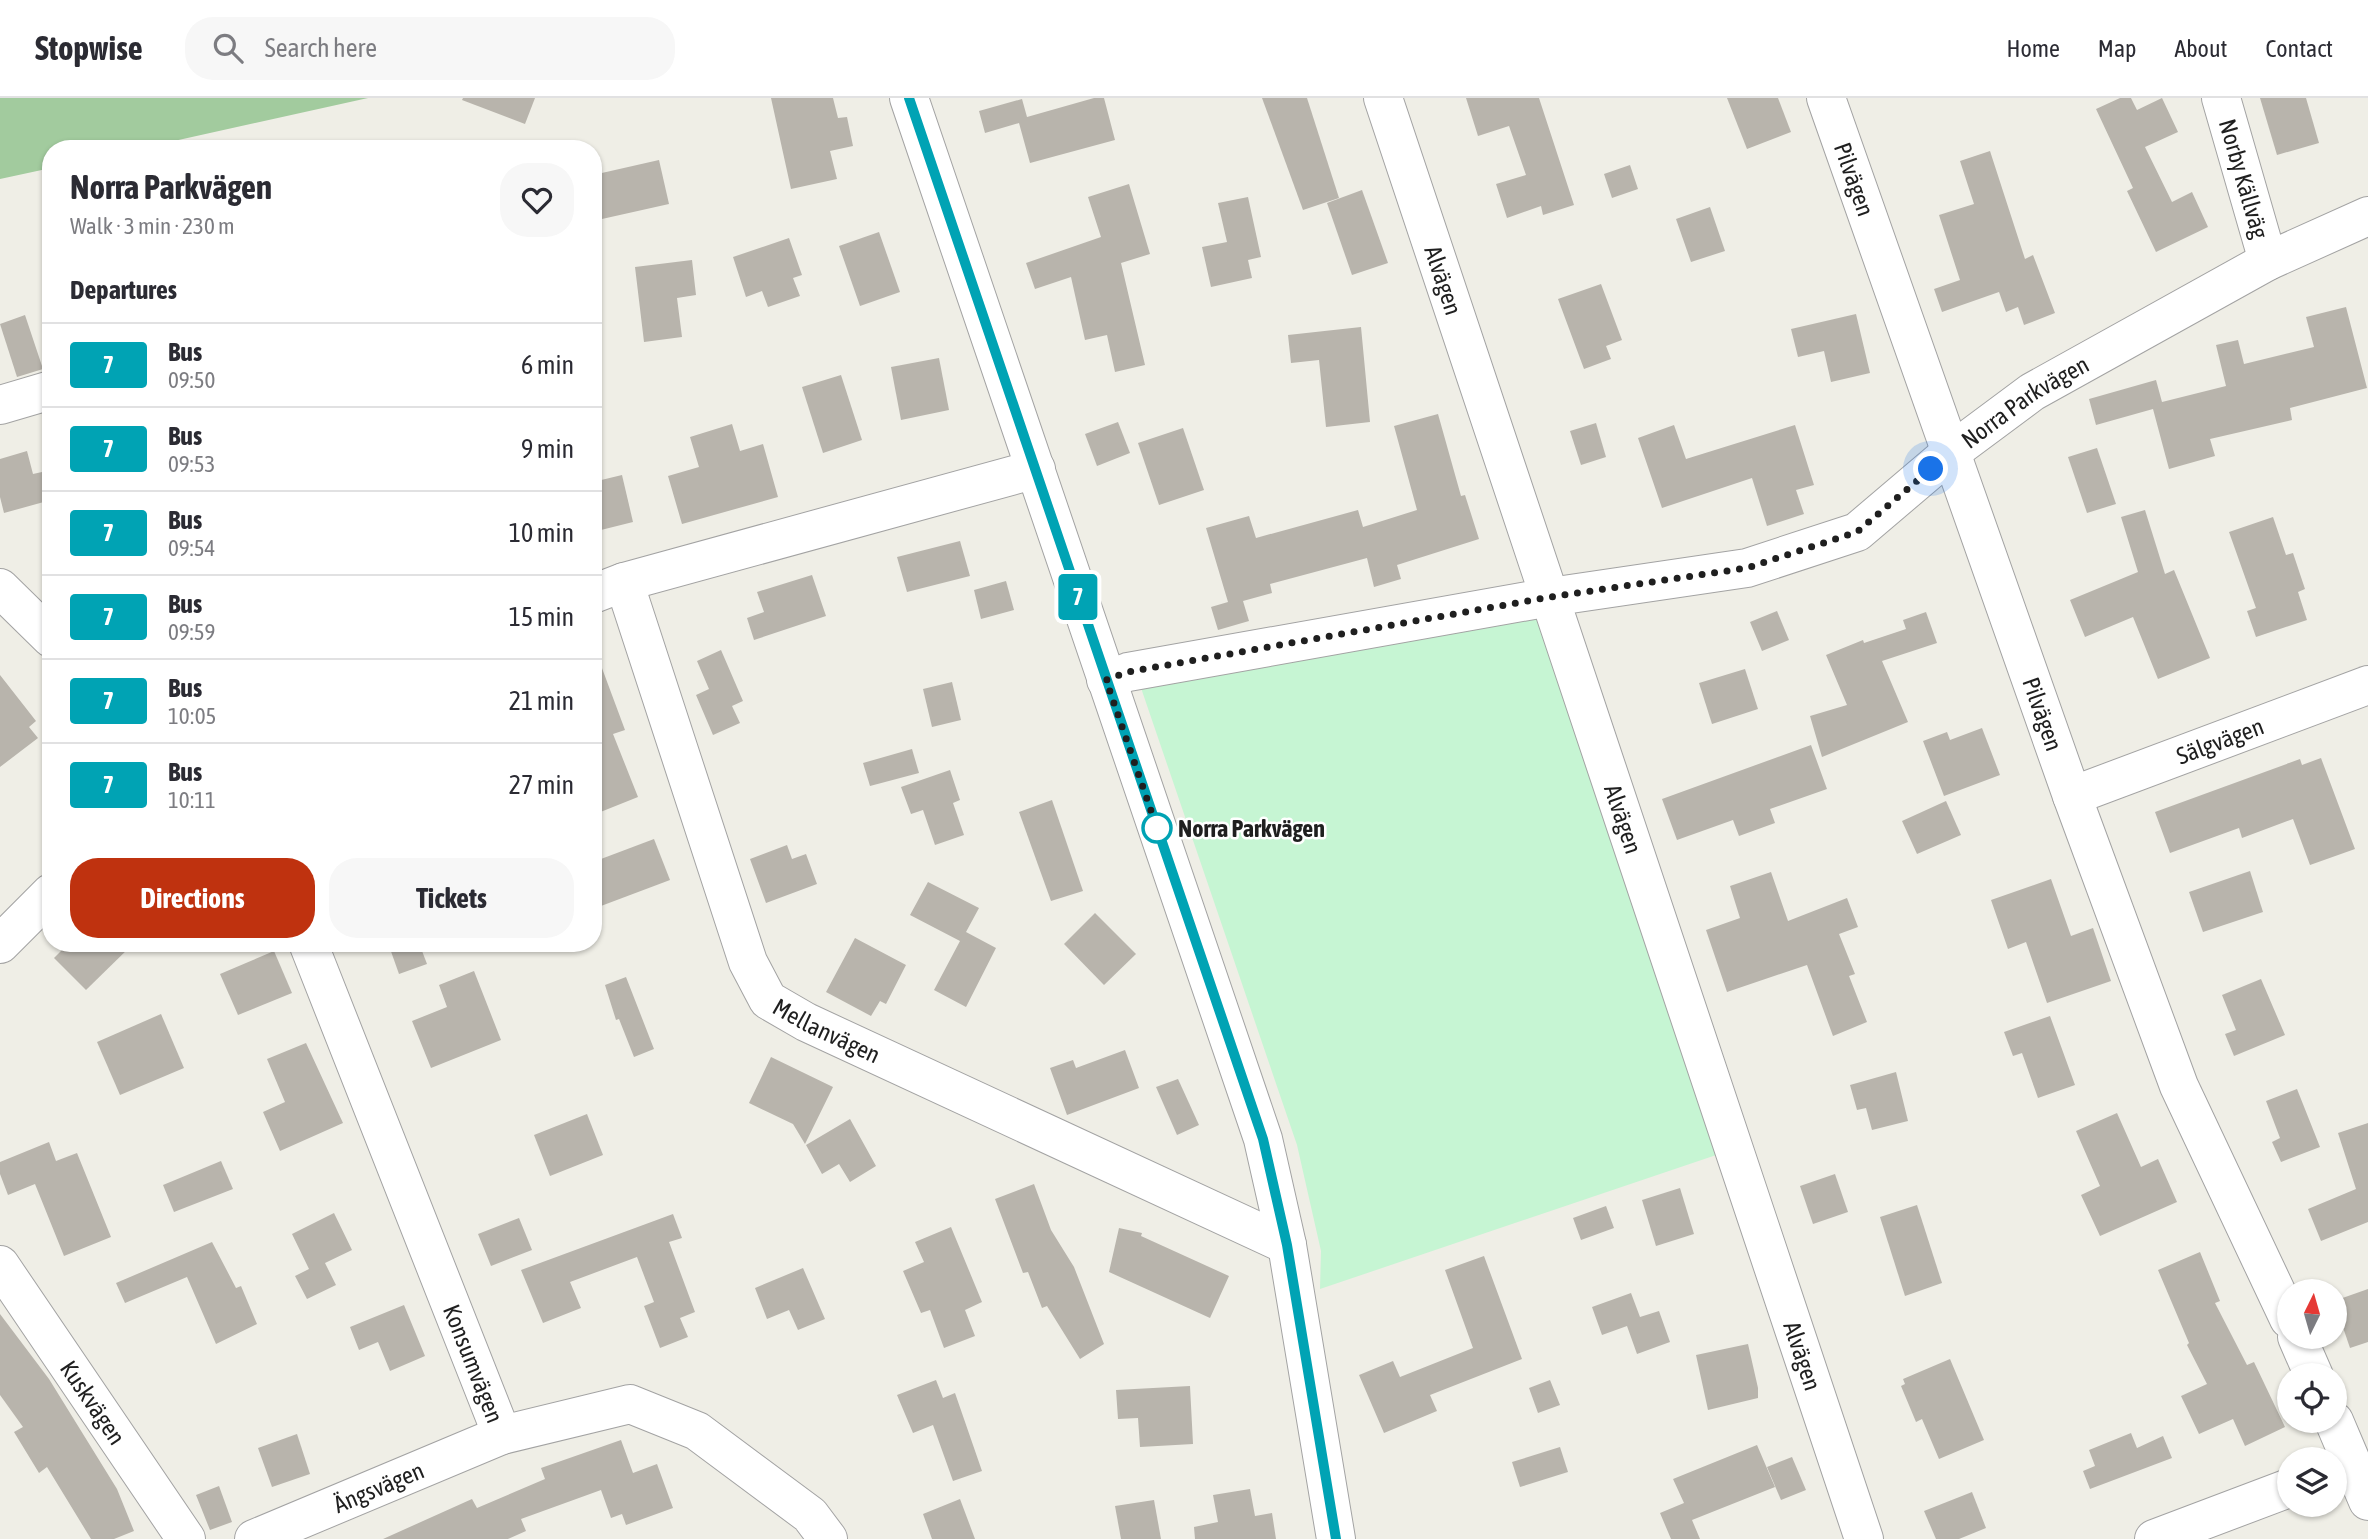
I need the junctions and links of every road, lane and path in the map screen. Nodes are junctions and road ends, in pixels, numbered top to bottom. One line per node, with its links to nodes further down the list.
1 (909, 98): 10 (street)
2 (1383, 98): 13 (street, Alvägen)
3 (1826, 98): 9 (street, Pilvägen)
4 (2221, 98): 6 (street, Norby Källväg)
5 (2368, 216): 6 (street, Norra Parkvägen)
6 (2267, 261): 9 (street, Norra Parkvägen)
7 (42, 393): 8 (street)
8 (0, 405)
9 (1950, 453): 13 (street, Norra Parkvägen); 17 (street, Pilvägen)
10 (1036, 469): 12 (street); 15 (street)
11 (0, 588): 14 (street)
12 (609, 588): 21 (street, Mellanvägen)
13 (1550, 597): 15 (street, Norra Parkvägen); 33 (street, Alvägen)
14 (42, 629)
15 (1106, 680): 21 (street)
16 (2368, 685): 17 (street, Sälgvägen)
17 (2071, 796): 23 (street, Pilvägen)
18 (42, 901): 19 (street)
19 (0, 944)
20 (312, 952): 25 (street, Konsumvägen)
21 (1287, 1245): 32 (street)
22 (0, 1265): 29 (street, Kuskvägen)
23 (2277, 1294)
24 (2339, 1433): 26 (street)
25 (502, 1435): 30 (street, Ängsvägen); 31 (street, Konsumvägen)
26 (2352, 1464): 28 (street)
27 (2277, 1493): 34 (street)
28 (2368, 1501)
29 (186, 1539)
30 (254, 1539)
31 (828, 1539)
32 (1336, 1539)
33 (1864, 1539)
34 (2154, 1539)

